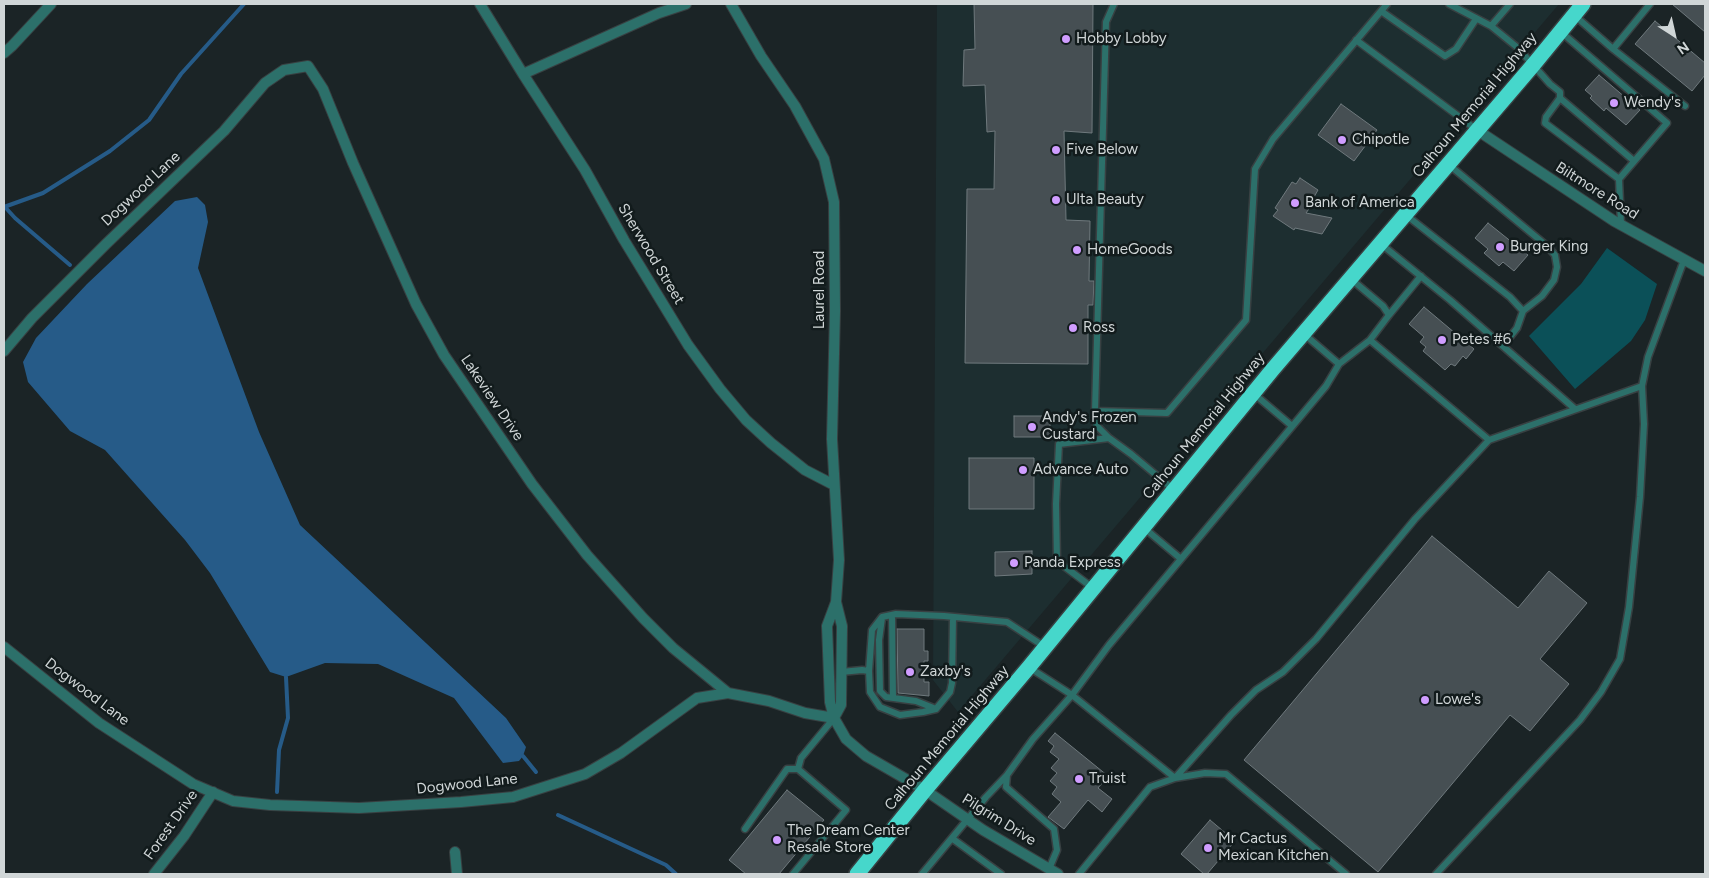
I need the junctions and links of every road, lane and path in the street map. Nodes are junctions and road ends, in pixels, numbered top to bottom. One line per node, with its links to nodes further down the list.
1 (50, 4): 17 (street)
2 (480, 4): 20 (street, Sherwood Street)
3 (686, 4): 20 (street)
4 (732, 4): 48 (street, Laurel Road)
5 (1114, 4): 44 (lane)
6 (1387, 4): 11 (lane)
7 (1450, 4): 12 (lane)
8 (1510, 4): 13 (lane)
9 (1650, 4): 16 (lane)
10 (1579, 10): 14 (highway, Calhoun Memorial Highway); 16 (lane)
11 (1381, 11): 12 (lane); 15 (lane)
12 (1476, 19): 13 (lane)
13 (1491, 26): 18 (lane)
14 (1560, 32): 18 (highway, Calhoun Memorial Highway); 24 (lane)
15 (1356, 40): 23 (lane); 44 (lane)
16 (1613, 49): 22 (lane)
17 (4, 53)
18 (1534, 64): 21 (lane); 23 (highway, Calhoun Memorial Highway)
19 (308, 66): 39 (street, Dogwood Lane); 62 (street, Lakeview Drive)
20 (523, 74): 48 (street, Sherwood Street)
21 (1560, 98): 24 (lane); 26 (lane)
22 (1685, 106)
23 (1477, 130): 25 (highway, Calhoun Memorial Highway); 28 (street, Biltmore Road)
24 (1634, 161): 26 (lane)
25 (1448, 164): 27 (highway, Calhoun Memorial Highway); 34 (lane)
26 (1619, 178): 28 (lane)
27 (1405, 214): 29 (highway, Calhoun Memorial Highway); 34 (lane)
28 (1621, 225): 30 (street, Biltmore Road)
29 (1380, 243): 32 (lane); 33 (highway, Calhoun Memorial Highway)
30 (1684, 260): 31 (street, Biltmore Road); 41 (lane)
31 (1705, 271)
32 (1421, 276): 35 (lane); 38 (lane)
33 (1350, 278): 35 (lane); 36 (highway, Calhoun Memorial Highway)
34 (1524, 312): 38 (lane)
35 (1389, 315): 37 (lane)
36 (1303, 334): 40 (lane); 42 (highway, Calhoun Memorial Highway)
37 (1370, 340): 40 (lane); 47 (lane)
38 (1503, 346): 43 (lane)
39 (4, 351)
40 (1339, 364): 45 (lane)
41 (1642, 386): 43 (lane); 85 (lane)
42 (1253, 393): 45 (lane); 49 (highway, Calhoun Memorial Highway)
43 (1575, 409): 47 (lane)
44 (1095, 411): 46 (lane)
45 (1292, 426): 51 (lane)
46 (1109, 438): 49 (lane); 52 (lane)
47 (1489, 440): 69 (lane)
48 (834, 485): 53 (street, Laurel Road)
49 (1174, 490): 50 (highway, Calhoun Memorial Highway)
50 (1143, 527): 51 (lane); 52 (highway, Calhoun Memorial Highway)
51 (1181, 559): 63 (lane)
52 (1094, 588): 58 (highway, Calhoun Memorial Highway)
53 (836, 602): 61 (street, Laurel Road); 66 (street, Laurel Road)
54 (892, 615): 55 (lane); 56 (lane); 64 (lane)
55 (882, 617): 60 (lane); 64 (lane)
56 (953, 617): 58 (lane); 65 (lane)
57 (4, 647): 71 (street, Dogwood Lane)
58 (1045, 647): 59 (highway, Calhoun Memorial Highway)
59 (1028, 667): 63 (lane); 70 (highway, Calhoun Memorial Highway)
60 (869, 671): 61 (lane); 65 (lane)
61 (841, 672): 66 (street, Laurel Road)
62 (728, 693): 66 (street, Dogwood Lane); 71 (street, Dogwood Lane)
63 (1072, 695): 68 (lane); 69 (lane)
64 (893, 698): 65 (lane)
65 (936, 709)
66 (834, 718): 67 (lane); 70 (street)
67 (798, 769): 73 (lane); 79 (lane)
68 (1007, 775): 72 (lane); 76 (lane)
69 (1175, 778): 83 (lane); 84 (lane)
70 (924, 790): 72 (street, Pilgrim Drive); 80 (highway, Calhoun Memorial Highway)
71 (212, 792): 77 (street, Forest Drive)
72 (968, 820): 74 (lane); 76 (street, Pilgrim Drive)
73 (745, 830)
74 (953, 839): 81 (lane); 82 (lane)
75 (455, 852): 78 (street)
76 (1053, 872)
77 (154, 874)
78 (457, 874)
79 (793, 874)
80 (857, 874)
81 (922, 874)
82 (1001, 874)
83 (1079, 874)
84 (1346, 874)
85 (1436, 874)

